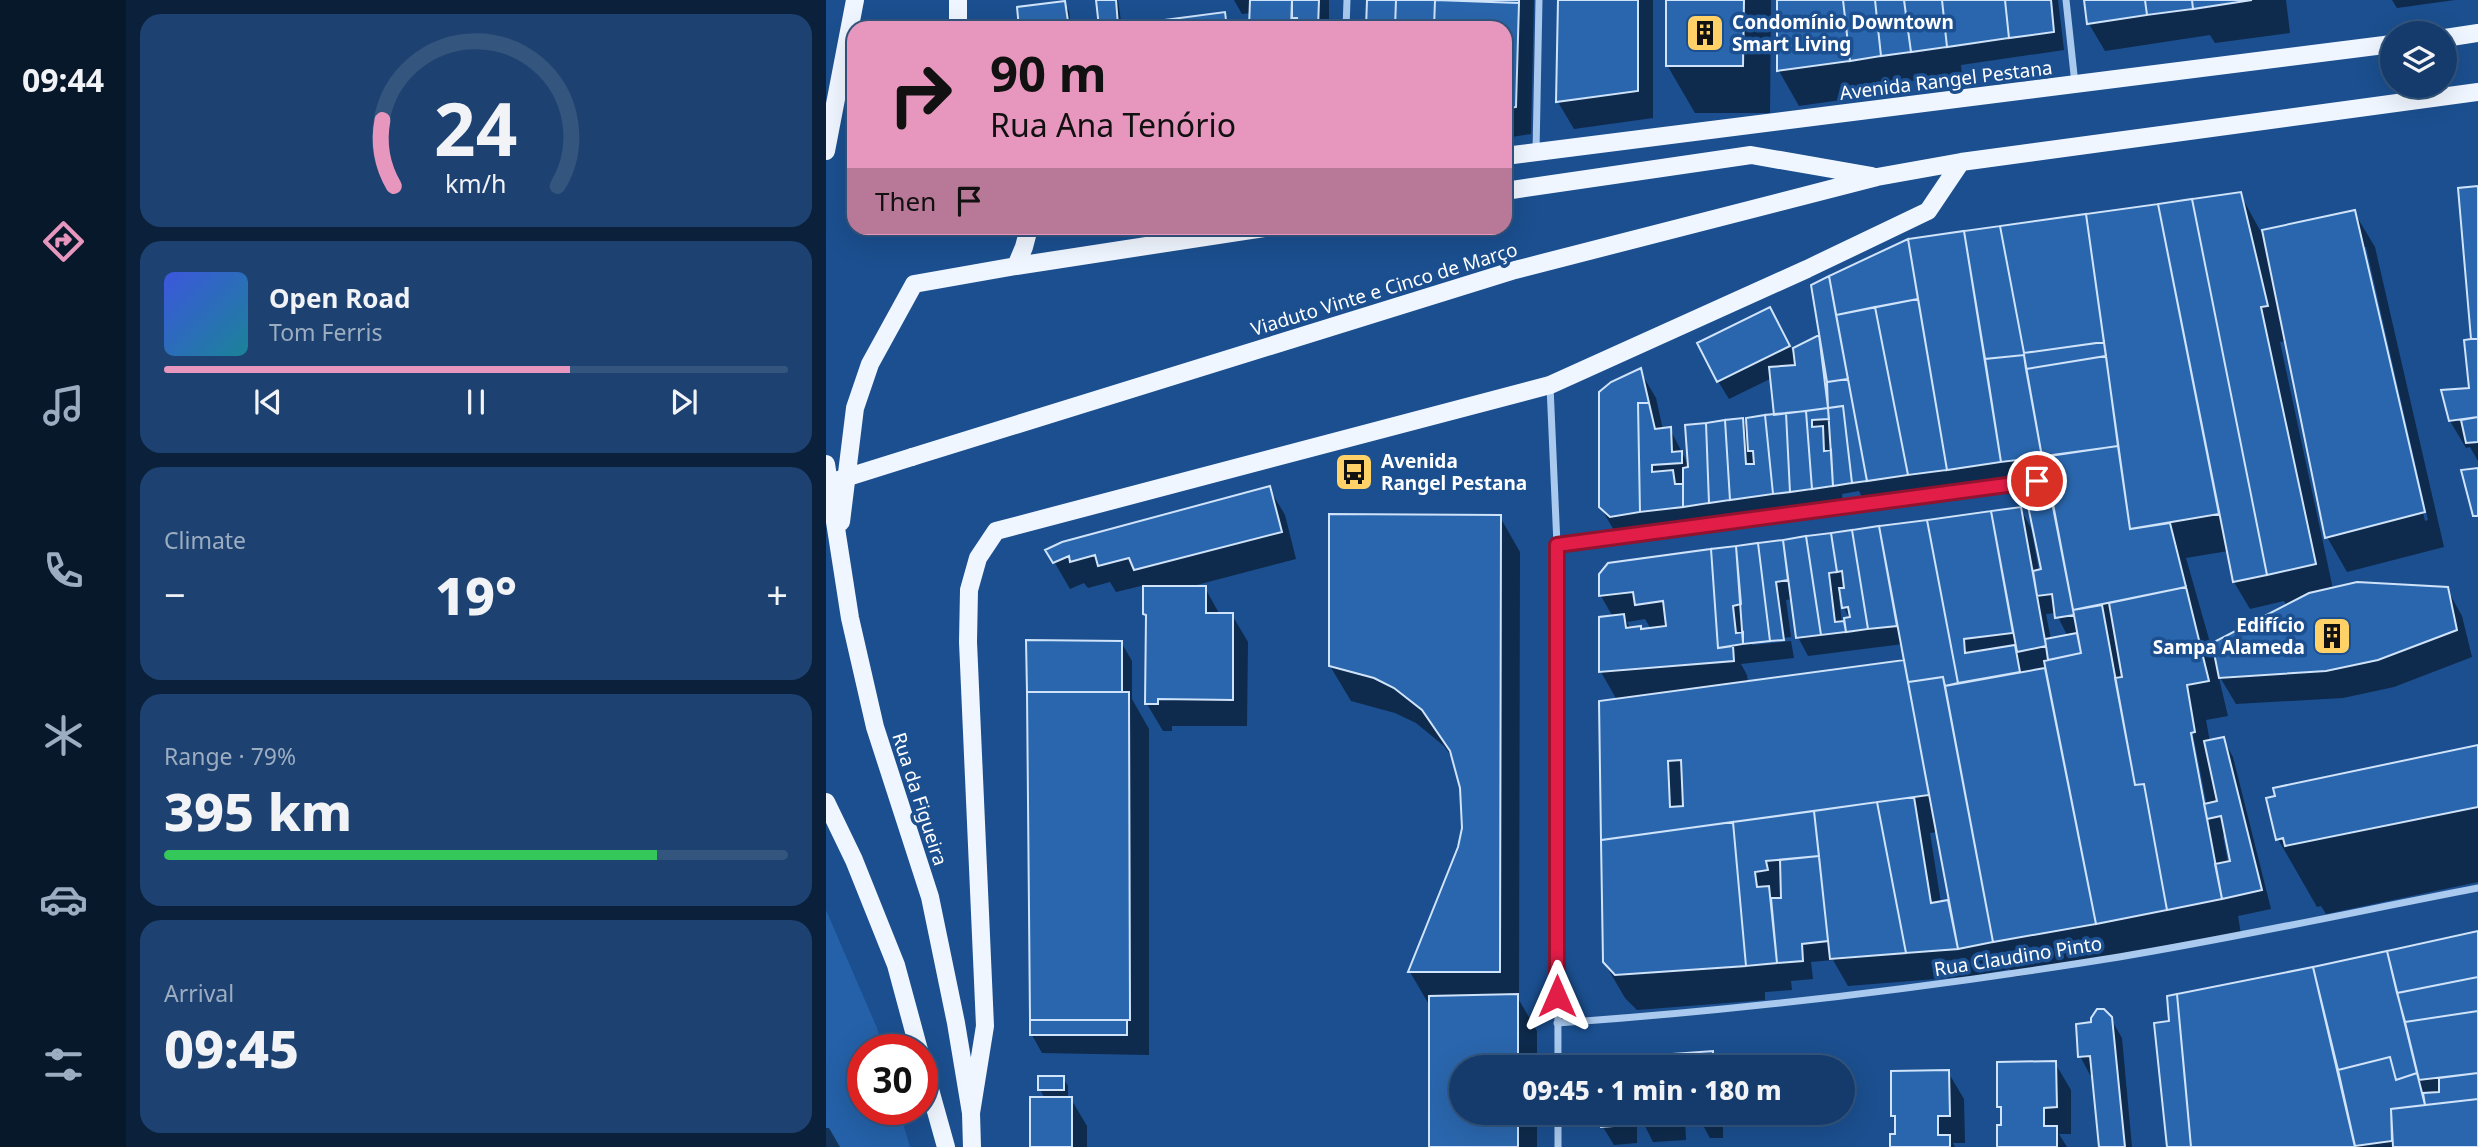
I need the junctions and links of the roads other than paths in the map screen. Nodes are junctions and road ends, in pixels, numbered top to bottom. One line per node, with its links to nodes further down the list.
1 (855, 0): 6 (main road)
2 (958, 0): 7 (main road)
3 (1347, 0): 8 (street)
4 (1539, 0): 16 (street)
5 (2066, 0): 13 (street)
6 (851, 21)
7 (958, 21)
8 (1346, 21)
9 (2478, 33): 10 (main road)
10 (2457, 36)
11 (847, 42): 15 (main road)
12 (2380, 46): 13 (main road, Avenida Rangel Pestana)
13 (2075, 85): 16 (main road, Avenida Rangel Pestana)
14 (2478, 92): 18 (main road)
15 (826, 151)
16 (1536, 153): 17 (main road, Avenida Rangel Pestana)
17 (1512, 155)
18 (1961, 162): 19 (main road, Viaduto Vinte e Cinco de Março); 24 (main road)
19 (1877, 177): 20 (main road); 27 (main road, Viaduto Vinte e Cinco de Março, bridge)
20 (1512, 190)
21 (1027, 235): 23 (main road)
22 (1217, 235): 23 (main road)
23 (1016, 265): 28 (main road)
24 (1550, 385): 29 (street); 35 (main road)
25 (826, 464): 28 (main road, Rua da Figueira)
26 (2037, 481): 29 (street)
27 (826, 484)
28 (839, 543): 35 (main road, Rua da Figueira)
29 (1557, 545): 32 (street)
30 (826, 802): 33 (main road)
31 (2478, 888): 32 (street, Rua Claudino Pinto)
32 (1558, 1023): 34 (street)
33 (915, 1034)
34 (1558, 1055)
35 (971, 1113): 39 (main road, Rua da Figueira)
36 (938, 1118): 38 (main road)
37 (1558, 1125): 40 (street)
38 (946, 1147)
39 (972, 1147)
40 (1558, 1147)

